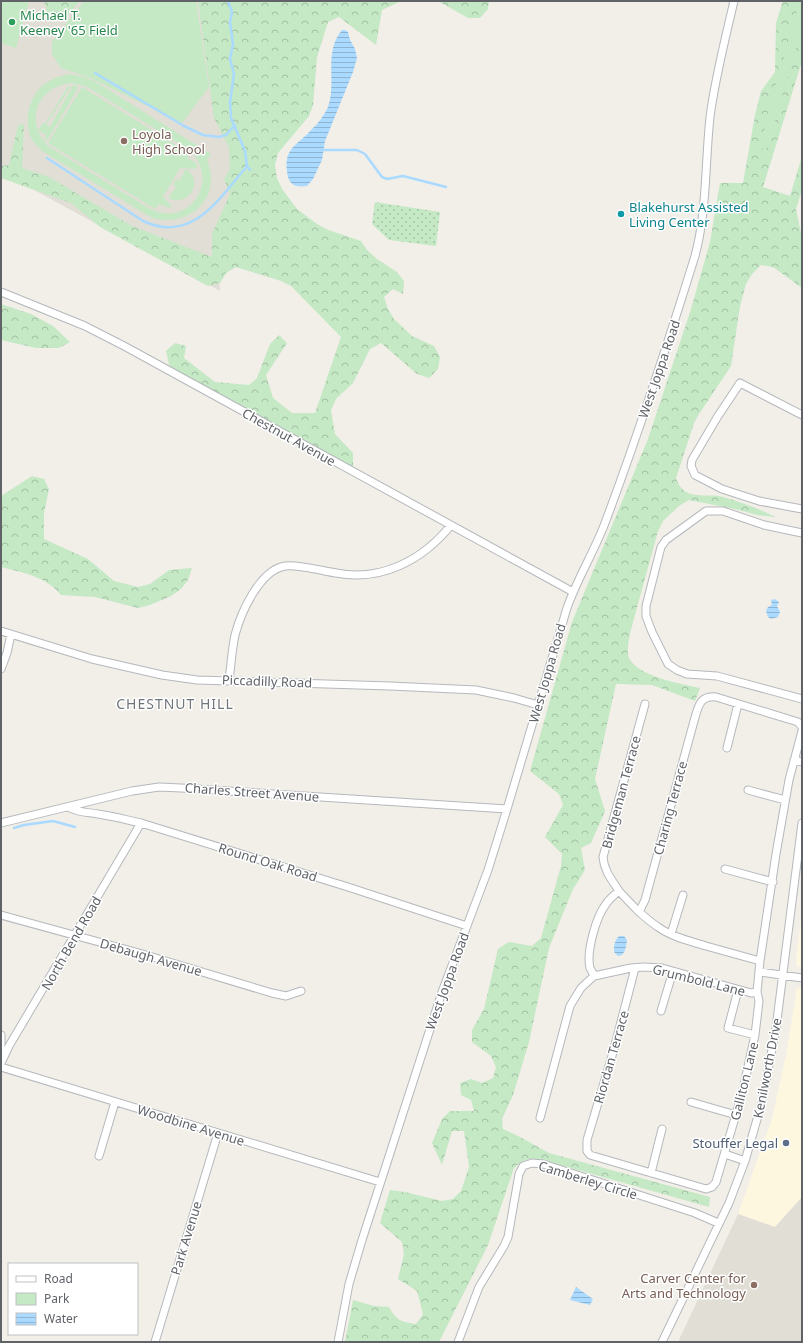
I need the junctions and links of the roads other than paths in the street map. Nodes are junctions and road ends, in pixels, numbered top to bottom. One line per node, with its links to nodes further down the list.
1 (734, 1): 7 (street, West Joppa Road)
2 (1, 292): 5 (street, Chestnut Avenue)
3 (802, 415): 4 (street)
4 (802, 509)
5 (451, 525): 7 (street, Chestnut Avenue); 11 (street)
6 (802, 533): 12 (street)
7 (572, 592): 13 (street, West Joppa Road)
8 (1, 631): 9 (street, Piccadilly Road)
9 (11, 634): 10 (street); 11 (street, Piccadilly Road)
10 (1, 669)
11 (229, 680): 13 (street, Piccadilly Road)
12 (802, 699)
13 (538, 704): 24 (street, West Joppa Road)
14 (645, 704): 30 (street, Bridgeman Terrace)
15 (738, 704): 16 (street); 18 (street); 32 (street, Charing Terrace)
16 (802, 726)
17 (802, 731): 19 (street, Galliton Lane)
18 (727, 748)
19 (794, 760): 20 (street); 22 (street, Galliton Lane)
20 (802, 762)
21 (748, 790): 22 (street)
22 (785, 800): 29 (street, Galliton Lane)
23 (68, 807): 24 (street, Charles Street Avenue); 25 (street, Charles Street Avenue); 26 (street, Round Oak Road)
24 (507, 809): 34 (street, West Joppa Road)
25 (1, 823)
26 (142, 824): 34 (street, Round Oak Road); 36 (street, North Bend Road)
27 (802, 824): 42 (street, Kenilworth Drive)
28 (725, 869): 29 (street)
29 (773, 882): 37 (street, Galliton Lane)
30 (620, 891): 32 (street, Bridgeman Terrace); 41 (street)
31 (683, 895): 35 (street)
32 (640, 912): 35 (street, Bridgeman Terrace)
33 (1, 915): 36 (street, Debaugh Avenue)
34 (467, 926): 63 (street, West Joppa Road)
35 (671, 934): 37 (street, Bridgeman Terrace)
36 (75, 936): 45 (street, Debaugh Avenue); 51 (street, North Bend Road)
37 (760, 960): 40 (street, Galliton Lane)
38 (635, 968): 39 (street, Grumbold Lane); 41 (street, Grumbold Lane); 62 (street, Riordan Terrace)
39 (673, 971): 44 (street, Grumbold Lane); 47 (street)
40 (760, 972): 42 (street); 46 (street, Galliton Lane)
41 (594, 976): 56 (street)
42 (782, 976): 43 (street); 61 (street, Kenilworth Drive)
43 (802, 978)
44 (738, 990): 46 (street, Grumbold Lane); 49 (street)
45 (301, 991)
46 (757, 992): 49 (street, Galliton Lane)
47 (661, 1011)
48 (1, 1035): 50 (street)
49 (755, 1035): 55 (street, Galliton Lane)
50 (1, 1049)
51 (1, 1063)
52 (1, 1067): 53 (street, Woodbine Avenue)
53 (115, 1102): 58 (street, Woodbine Avenue); 60 (street)
54 (690, 1102): 55 (street)
55 (736, 1115): 59 (street, Galliton Lane)
56 (540, 1118)
57 (662, 1129): 62 (street)
58 (218, 1133): 63 (street, Woodbine Avenue); 65 (street, Park Avenue)
59 (725, 1154): 61 (street); 62 (street, Galliton Lane)
60 (99, 1156)
61 (745, 1161): 64 (street, Kenilworth Drive)
62 (651, 1173)
63 (380, 1182): 66 (street, West Joppa Road)
64 (718, 1223): 67 (street, Camberley Circle); 68 (street, Kenilworth Drive)
65 (155, 1342)
66 (338, 1342)
67 (458, 1342)
68 (662, 1342)

